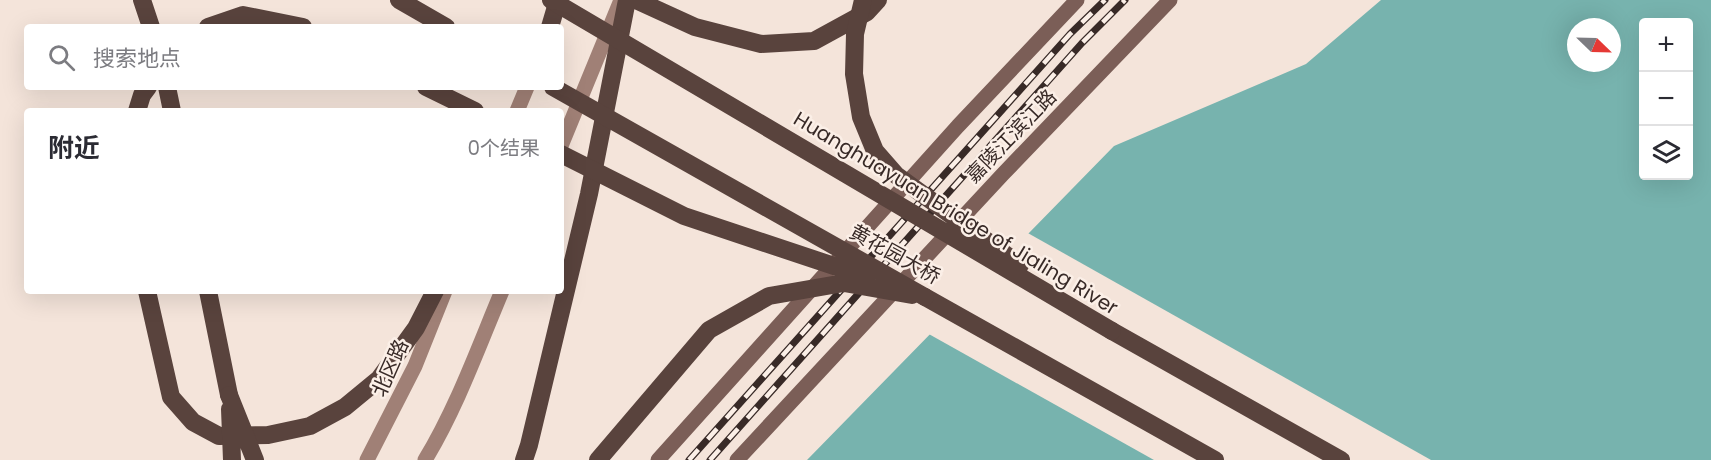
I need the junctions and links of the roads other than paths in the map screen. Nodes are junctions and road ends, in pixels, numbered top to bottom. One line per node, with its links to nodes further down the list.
1 (142, 0): 13 (highway)
2 (399, 0): 16 (highway)
3 (551, 0): 36 (highway, Huanghuayuan Bridge of Jialing River, bridge)
4 (558, 0): 17 (highway)
5 (562, 0): 18 (main road)
6 (621, 0): 28 (main road)
7 (627, 0): 42 (highway)
8 (636, 0): 10 (highway)
9 (863, 0): 36 (highway, bridge)
10 (878, 0)
11 (1077, 0): 44 (main road)
12 (1170, 0): 45 (main road, 嘉陵江滨江路)
13 (150, 24)
14 (217, 24): 15 (highway)
15 (291, 24)
16 (441, 24)
17 (552, 24)
18 (552, 24)
19 (146, 90): 24 (highway)
20 (167, 90): 25 (highway)
21 (432, 90): 26 (highway)
22 (526, 90): 27 (main road)
23 (558, 90): 35 (highway, 黄花园大桥, bridge)
24 (139, 108)
25 (171, 108)
26 (469, 108)
27 (518, 108)
28 (564, 139)
29 (564, 156): 35 (highway, bridge)
30 (148, 294): 32 (highway)
31 (209, 294): 37 (highway)
32 (433, 294)
33 (444, 294): 40 (main road, 北区路)
34 (501, 294): 41 (main road)
35 (925, 297): 43 (highway, bridge); 46 (highway, 黄花园大桥)
36 (1112, 332): 47 (highway, Huanghuayuan Bridge of Jialing River)
37 (229, 395): 38 (highway, bridge); 39 (highway, bridge)
38 (232, 460)
39 (255, 460)
40 (367, 460)
41 (425, 460)
42 (524, 460)
43 (598, 460)
44 (658, 460)
45 (737, 460)
46 (1215, 460)
47 (1341, 460)

